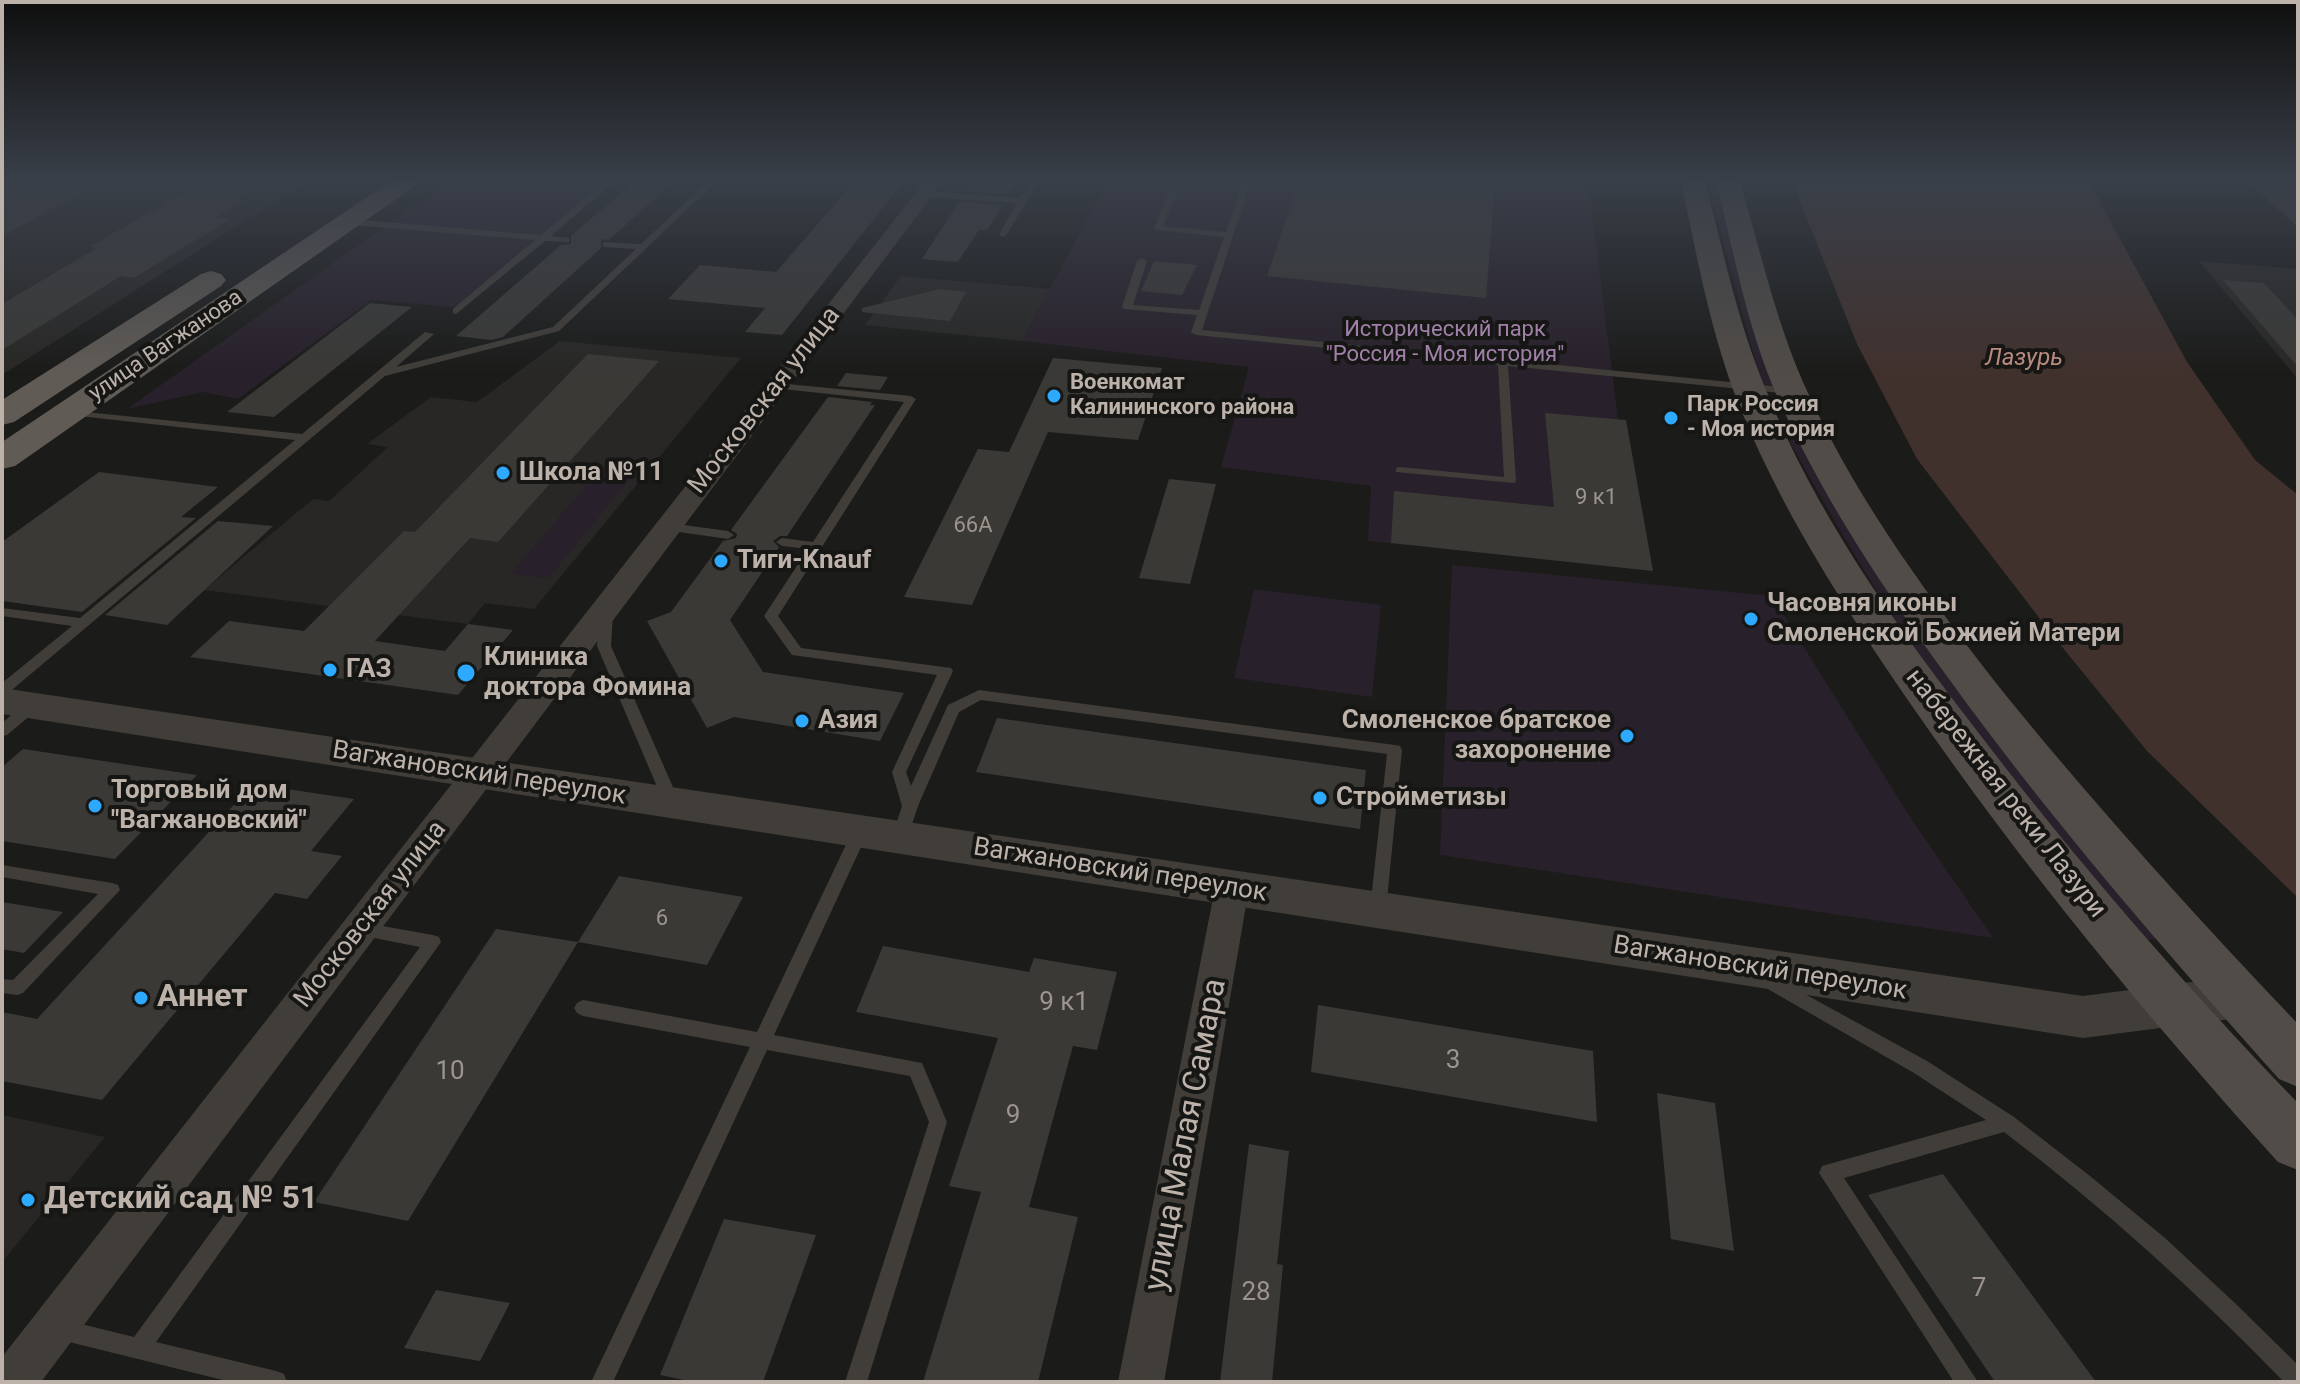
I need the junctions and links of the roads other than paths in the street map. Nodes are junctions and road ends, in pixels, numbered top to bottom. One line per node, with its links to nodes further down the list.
1 (265, 246): 20 (main road, улица Вагжанова)
2 (314, 246): 19 (main road, улица Вагжанова)
3 (534, 246): 11 (lane)
4 (626, 246): 9 (lane)
5 (886, 246): 16 (street, Московская улица)
6 (1225, 246): 12 (lane)
7 (1709, 246): 17 (main road, набережная реки Лазури)
8 (1747, 246): 18 (main road, набережная реки Лазури)
9 (644, 247): 15 (lane)
10 (1142, 261): 12 (lane)
11 (456, 311)
12 (1202, 313): 14 (lane)
13 (429, 334): 15 (lane)
14 (1503, 363): 17 (lane); 23 (lane)
15 (380, 374): 21 (lane)
16 (777, 386): 24 (street, Московская улица); 27 (lane)
17 (1749, 389): 18 (lane); 42 (main road, набережная реки Лазури)
18 (1791, 391): 41 (main road, набережная реки Лазури)
19 (69, 412): 21 (lane); 22 (main road, улица Вагжанова)
20 (2, 415)
21 (305, 438): 30 (lane)
22 (2, 458)
23 (1400, 470)
24 (669, 527): 25 (lane); 28 (street, Московская улица)
25 (728, 535)
26 (782, 542): 27 (lane)
27 (815, 546): 34 (lane)
28 (607, 608): 32 (street, Московская улица); 33 (lane)
29 (2, 612): 30 (lane)
30 (83, 623): 31 (lane)
31 (9, 707): 32 (street, Вагжановский переулок)
32 (479, 774): 33 (street, Вагжановский переулок); 38 (street, Московская улица)
33 (672, 803): 34 (street, Вагжановский переулок)
34 (890, 825): 36 (street, Вагжановский переулок); 37 (lane); 44 (lane)
35 (2, 871): 40 (lane)
36 (1232, 888): 37 (street, Вагжановский переулок); 55 (street, улица Малая Самара)
37 (1378, 911): 39 (street, Вагжановский переулок)
38 (360, 929): 48 (street, Московская улица); 49 (lane)
39 (1743, 966): 42 (street, Вагжановский переулок); 46 (lane)
40 (2, 986)
41 (2238, 997): 42 (street, Вагжановский переулок); 45 (main road, набережная реки Лазури)
42 (2173, 1007): 47 (main road, набережная реки Лазури)
43 (583, 1008): 44 (lane)
44 (762, 1042): 53 (lane); 54 (lane)
45 (2298, 1062)
46 (2006, 1123): 50 (lane); 56 (lane)
47 (2298, 1143)
48 (53, 1328): 49 (lane); 51 (street, Московская улица)
49 (138, 1349): 52 (lane)
50 (2298, 1381)
51 (12, 1382)
52 (276, 1382)
53 (602, 1382)
54 (856, 1382)
55 (1141, 1382)
56 (1967, 1382)

